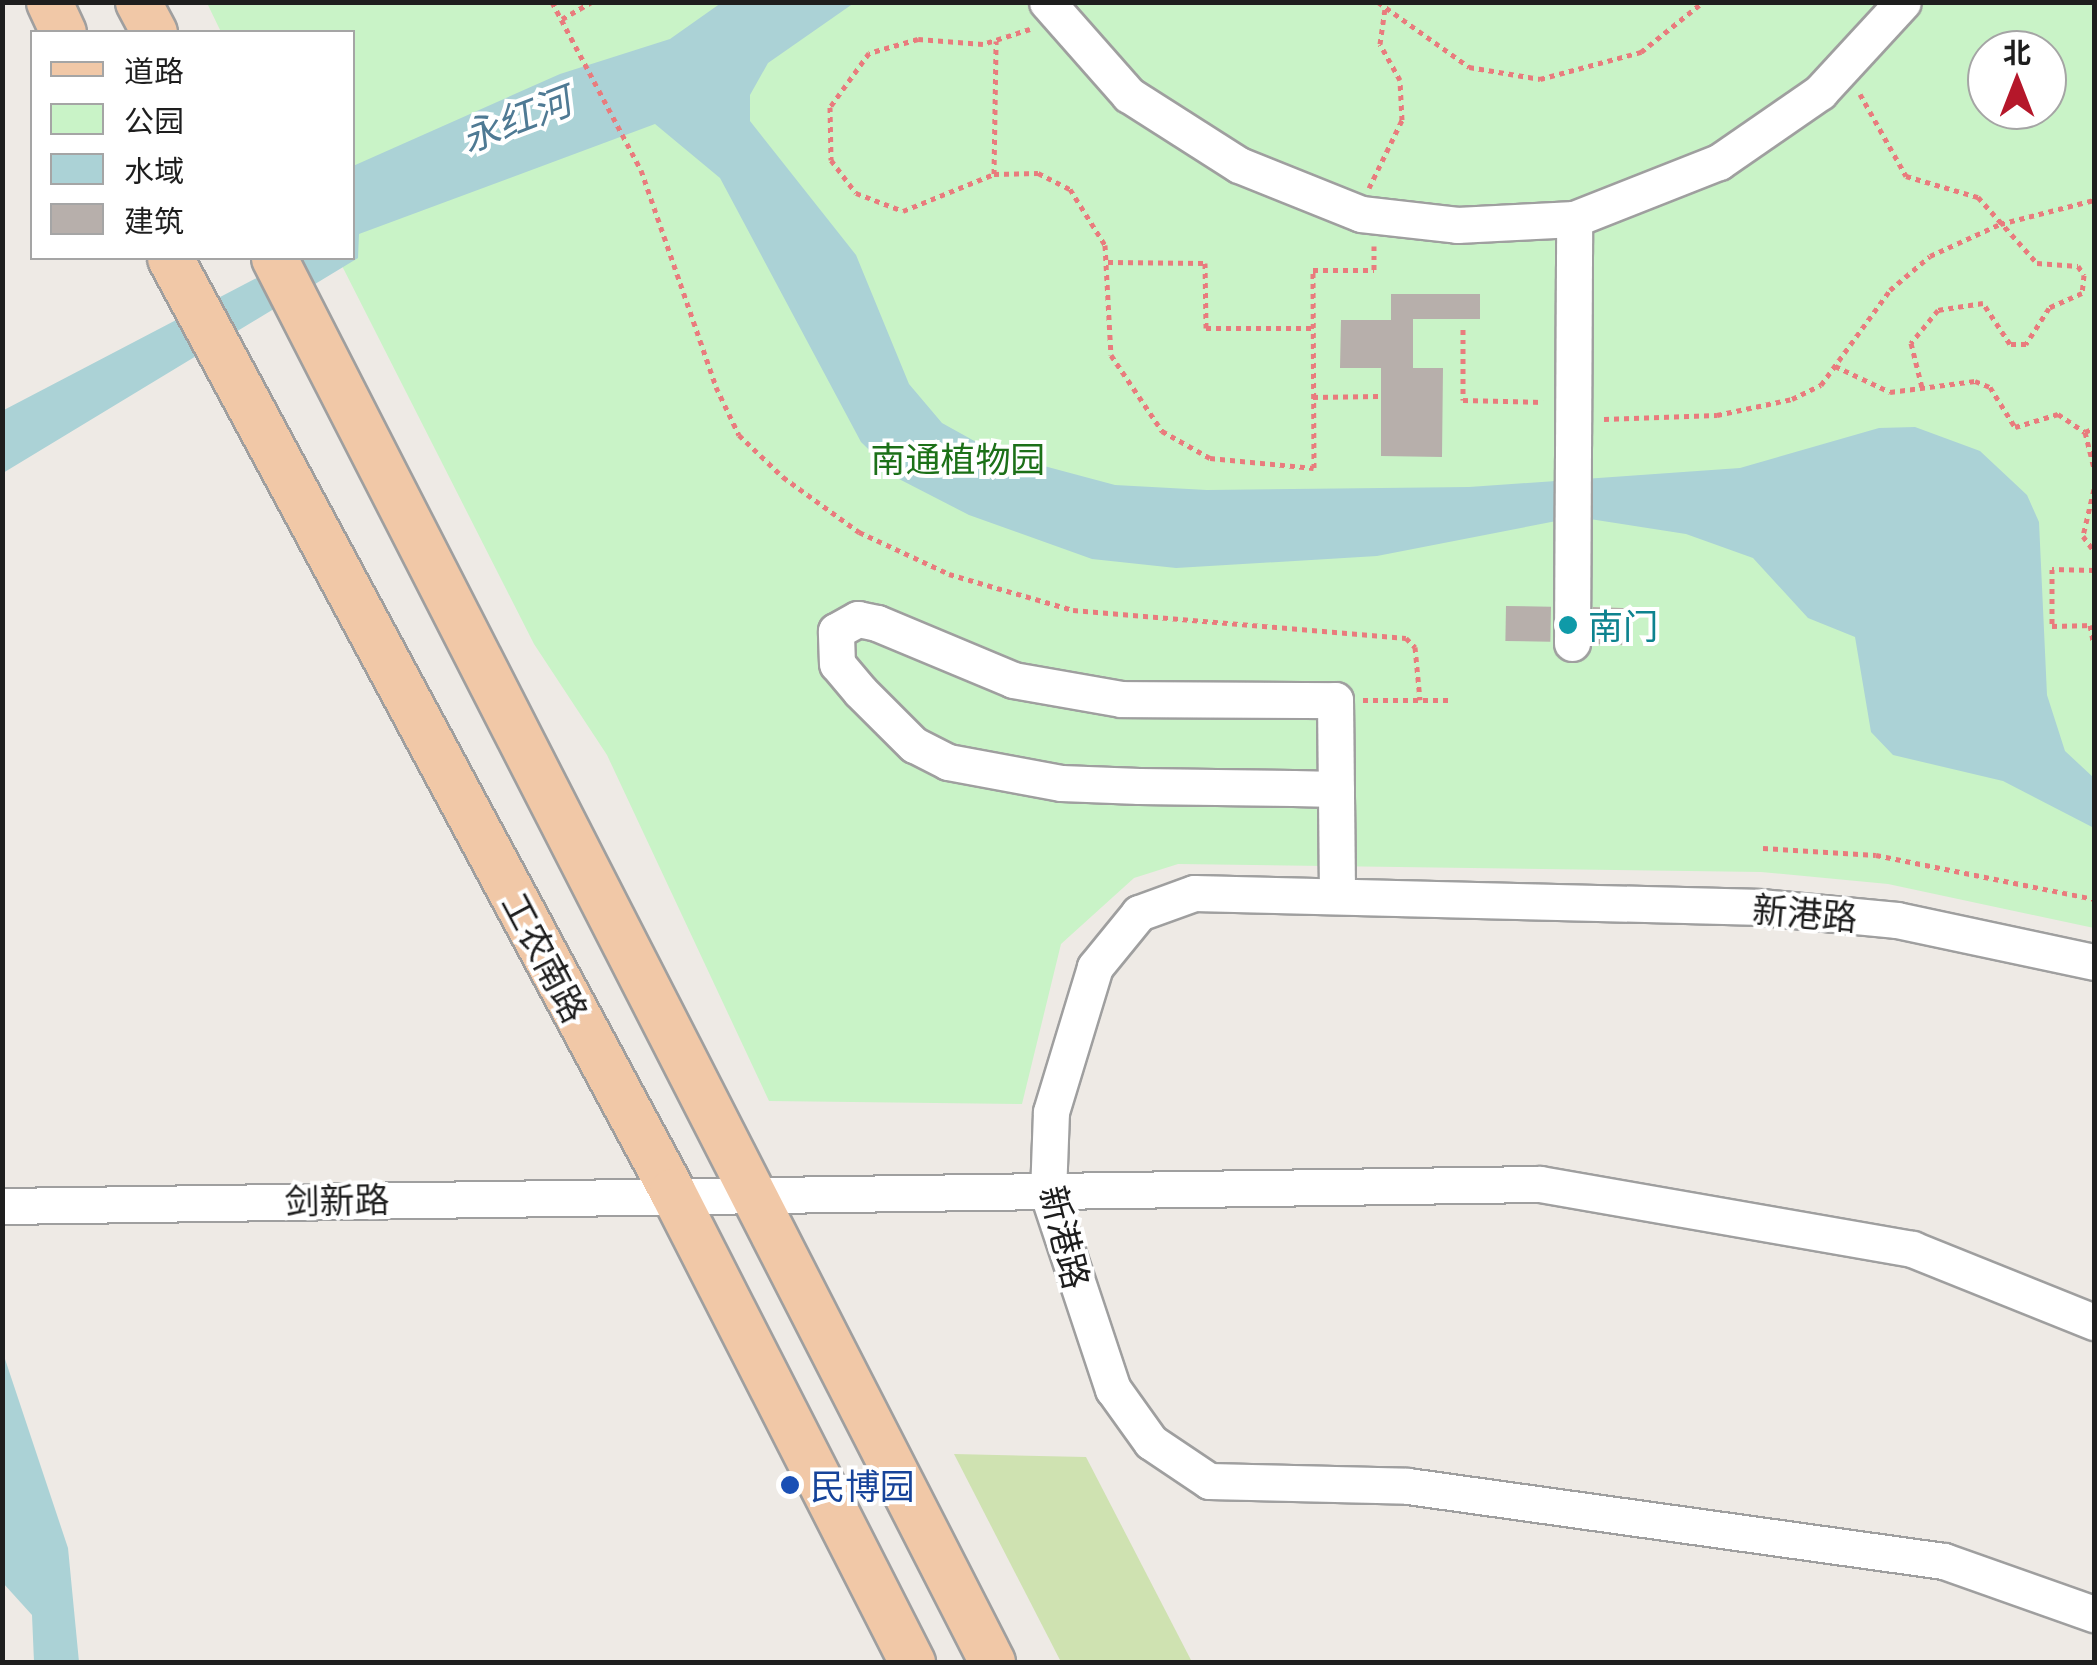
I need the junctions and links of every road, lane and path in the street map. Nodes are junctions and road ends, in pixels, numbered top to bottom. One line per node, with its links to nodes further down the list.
1 (48, 2): 11 (main road)
2 (138, 2): 12 (main road)
3 (552, 2): 10 (path)
4 (592, 2): 10 (path)
5 (1378, 2): 9 (path)
6 (1703, 2): 9 (path)
7 (1903, 2): 14 (street)
8 (1049, 5): 13 (path); 17 (street)
9 (1385, 8): 17 (path)
10 (562, 19): 40 (path)
11 (62, 30)
12 (153, 30)
13 (996, 41): 15 (path); 15 (path)
14 (1841, 74): 18 (street); 19 (path)
15 (994, 174): 21 (path)
16 (2094, 200): 19 (path)
17 (1367, 215): 18 (street); 23 (path)
18 (1574, 219): 29 (street)
19 (2000, 224): 25 (path); 26 (path)
20 (275, 260): 48 (main road, 工农南路)
21 (1108, 262): 23 (path); 27 (path)
22 (178, 273): 47 (main road, 工农南路)
23 (1313, 328): 27 (path)
24 (1462, 328): 29 (path)
25 (1835, 366): 26 (path); 29 (path)
26 (1923, 391): 31 (path)
27 (1313, 396): 28 (path)
28 (1379, 396)
29 (1576, 411): 37 (street)
30 (2094, 428): 31 (path)
31 (2085, 432): 32 (path)
32 (2094, 468)
33 (2094, 489): 34 (path)
34 (2094, 551)
35 (2094, 570): 36 (path)
36 (2092, 625): 38 (path)
37 (1572, 643)
38 (2094, 646)
39 (1335, 700): 40 (path); 42 (street); 44 (street)
40 (1420, 700): 41 (path)
41 (1452, 700)
42 (1336, 789)
43 (1763, 848): 45 (path)
44 (1337, 893): 46 (street, 新港路); 49 (street, 新港路)
45 (2094, 899)
46 (2094, 962)
47 (672, 1191): 48 (street, 剑新路); 50 (street, 剑新路); 53 (main road, 工农南路)
48 (744, 1191): 49 (street, 剑新路); 54 (main road, 工农南路)
49 (1048, 1194): 51 (street, 剑新路); 52 (street, 新港路)
50 (2, 1206)
51 (2094, 1322)
52 (2094, 1614)
53 (912, 1662)
54 (992, 1662)

